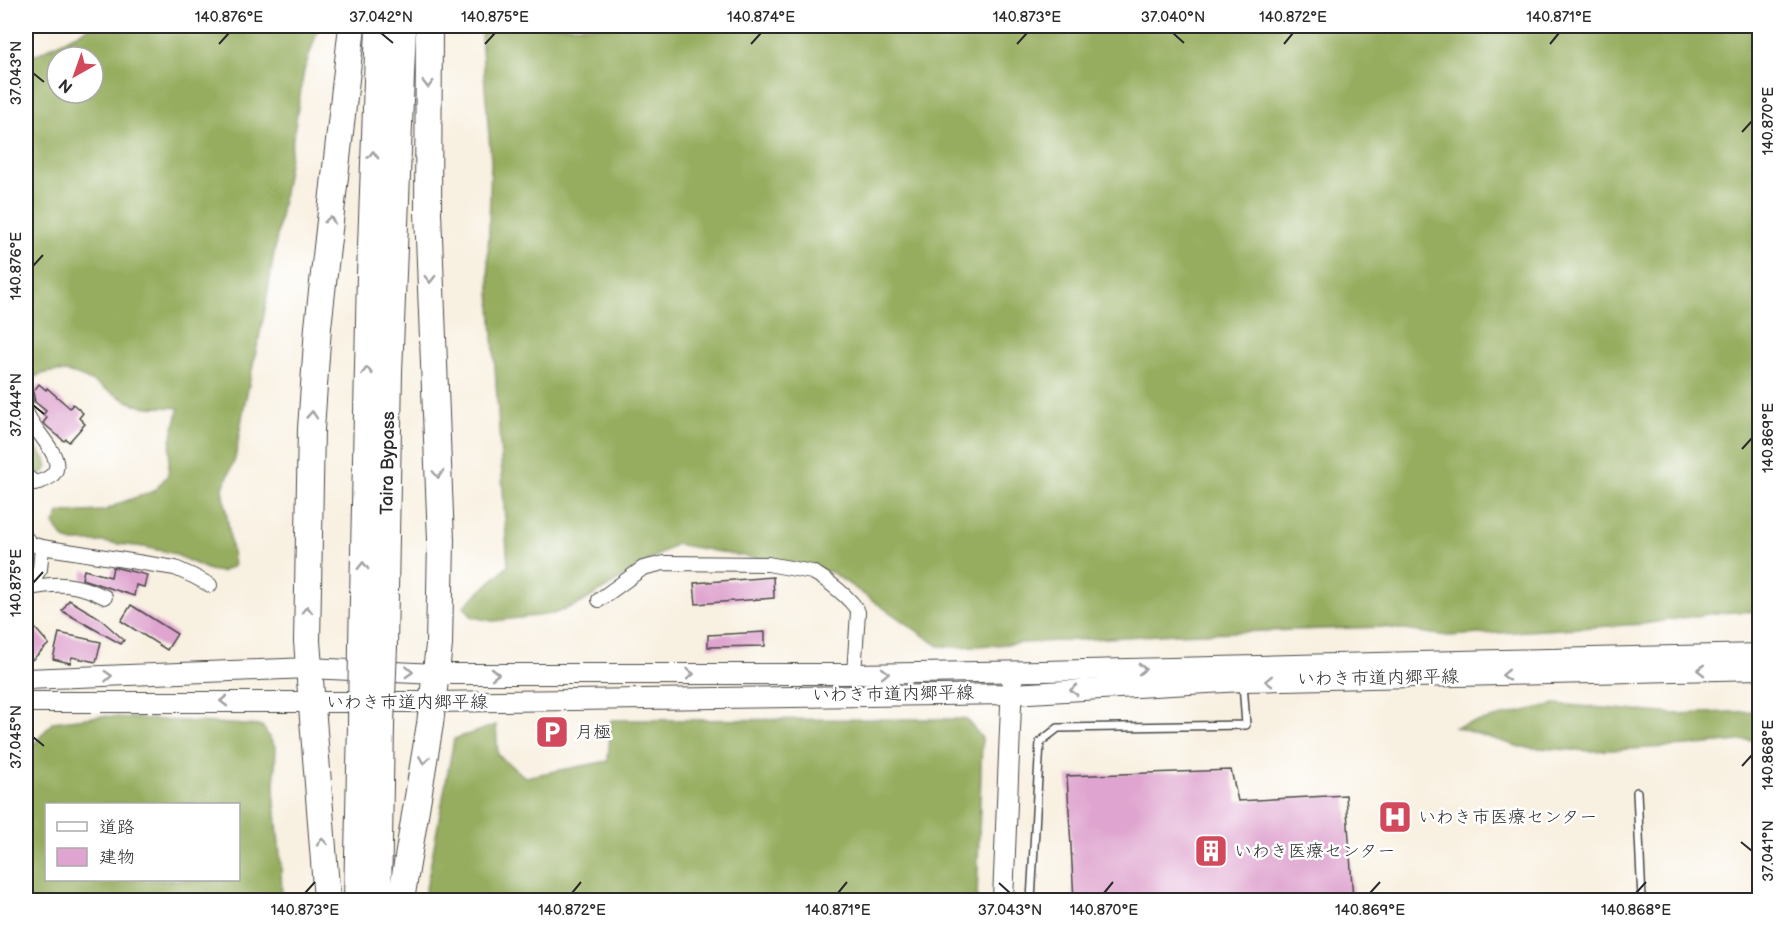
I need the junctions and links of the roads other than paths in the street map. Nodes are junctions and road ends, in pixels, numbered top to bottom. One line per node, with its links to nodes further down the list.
1 (352, 26): 15 (highway, one-way to 1)
2 (378, 26): 13 (highway, Taira Bypass, one-way to 2)
3 (403, 26): 13 (highway, Taira Bypass)
4 (429, 26): 18 (highway, one-way to 18)
5 (26, 411): 6 (street)
6 (26, 476)
7 (26, 538): 8 (street)
8 (42, 548): 9 (street); 10 (street)
9 (210, 585)
10 (26, 589): 11 (street)
11 (105, 597)
12 (600, 600): 19 (street)
13 (373, 645): 26 (highway, Taira Bypass, bridge)
14 (1760, 654): 17 (street, いわき市道内郷平線, one-way to 14)
15 (309, 668): 18 (street, いわき市道内郷平線, one-way to 18); 20 (street, いわき市道内郷平線, one-way to 15); 24 (highway)
16 (1760, 669): 21 (street, いわき市道内郷平線, one-way to 21)
17 (1012, 671): 19 (street, いわき市道内郷平線, one-way to 17); 22 (street)
18 (436, 674): 19 (street, いわき市道内郷平線, one-way to 19); 25 (highway)
19 (854, 674)
20 (26, 679)
21 (1243, 681): 22 (street, いわき市道内郷平線, one-way to 22); 33 (lane)
22 (1012, 694): 25 (street, いわき市道内郷平線); 32 (street)
23 (26, 702): 24 (street, いわき市道内郷平線, one-way to 23)
24 (311, 702): 25 (street, いわき市道内郷平線); 28 (highway, one-way to 24)
25 (433, 702): 31 (highway, one-way to 31)
26 (371, 725): 29 (highway, Taira Bypass); 30 (highway, Taira Bypass)
27 (1637, 792): 34 (lane)
28 (327, 900)
29 (357, 900)
30 (378, 900)
31 (401, 900)
32 (1004, 900)
33 (1031, 900)
34 (1642, 900)

